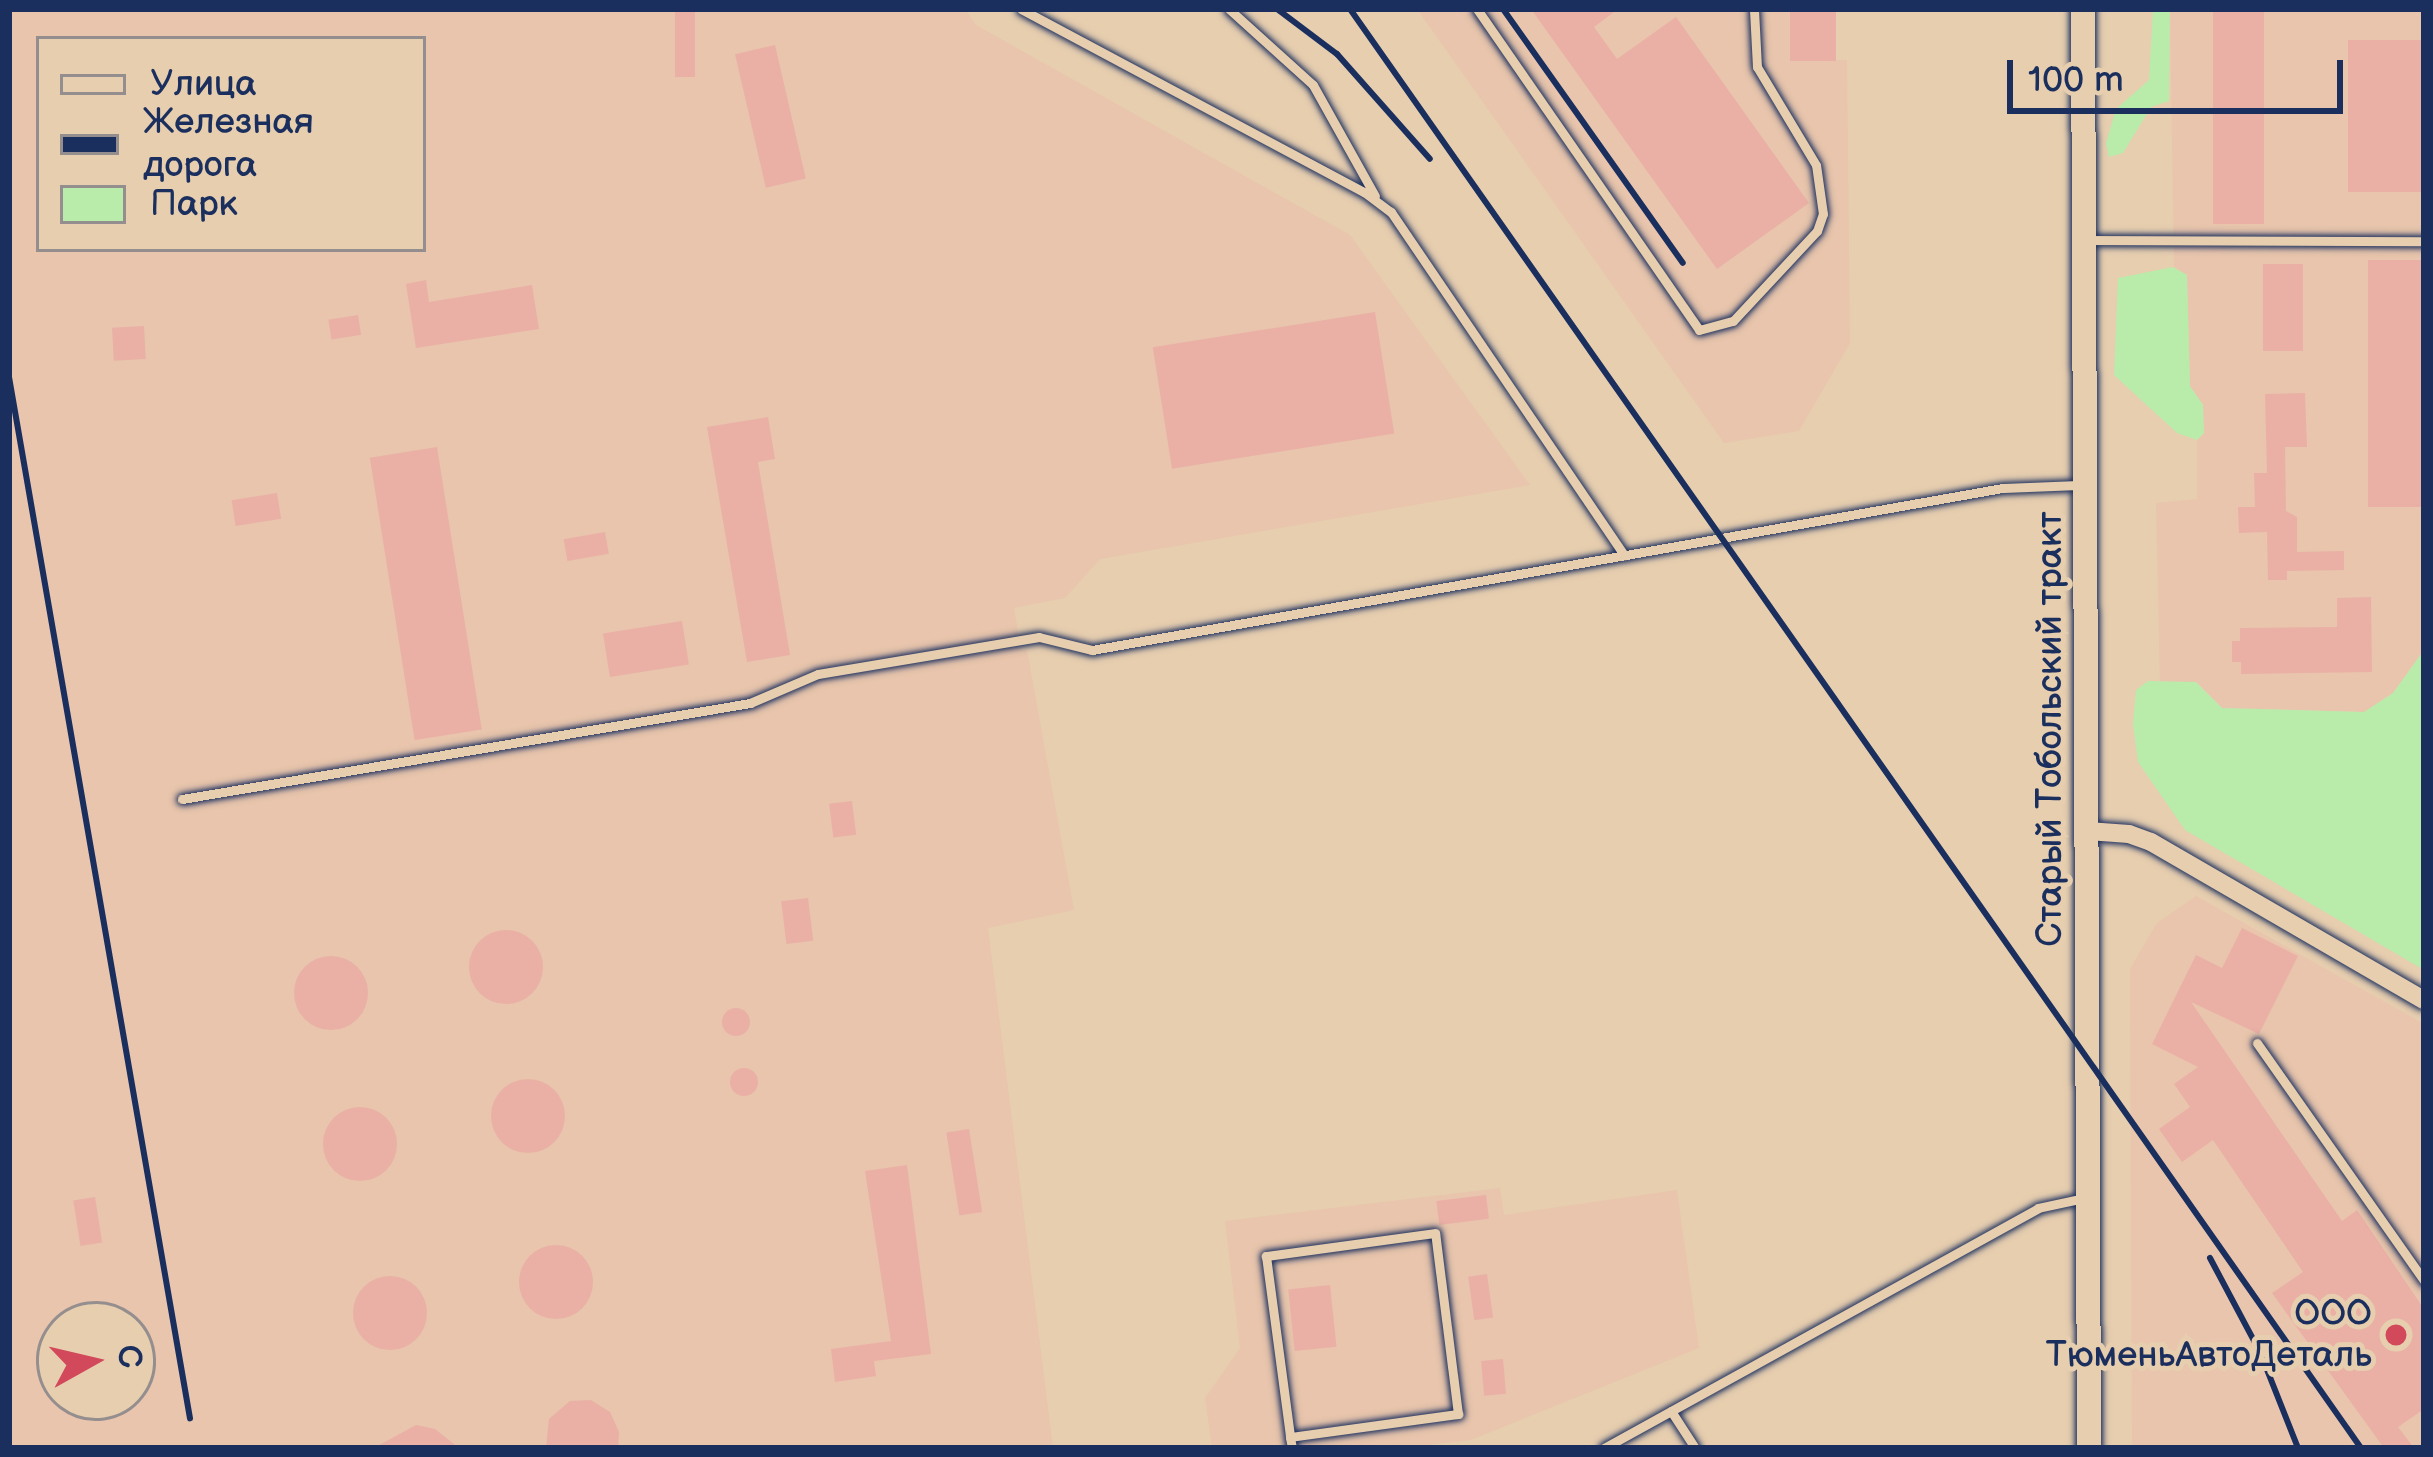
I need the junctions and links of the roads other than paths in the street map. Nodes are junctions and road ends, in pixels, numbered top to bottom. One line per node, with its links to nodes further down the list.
1 (1021, 9): 6 (lane)
2 (1229, 9): 6 (lane)
3 (1477, 9): 4 (lane)
4 (1754, 9)
5 (2083, 9): 7 (street, Старый Тобольский тракт)
6 (1378, 200): 10 (lane)
7 (2085, 240): 8 (lane); 9 (street, Старый Тобольский тракт)
8 (2424, 241)
9 (2085, 484): 10 (lane); 12 (street, Старый Тобольский тракт)
10 (1624, 555): 11 (lane)
11 (182, 799)
12 (2088, 831): 13 (street); 15 (street, Старый Тобольский тракт)
13 (2424, 1000)
14 (2257, 1042): 16 (lane)
15 (2089, 1198): 17 (lane); 21 (street, Старый Тобольский тракт)
16 (2424, 1281)
17 (1672, 1411): 19 (lane); 20 (lane)
18 (1291, 1443): 18 (lane)
19 (1604, 1448)
20 (1695, 1448)
21 (2089, 1448)

